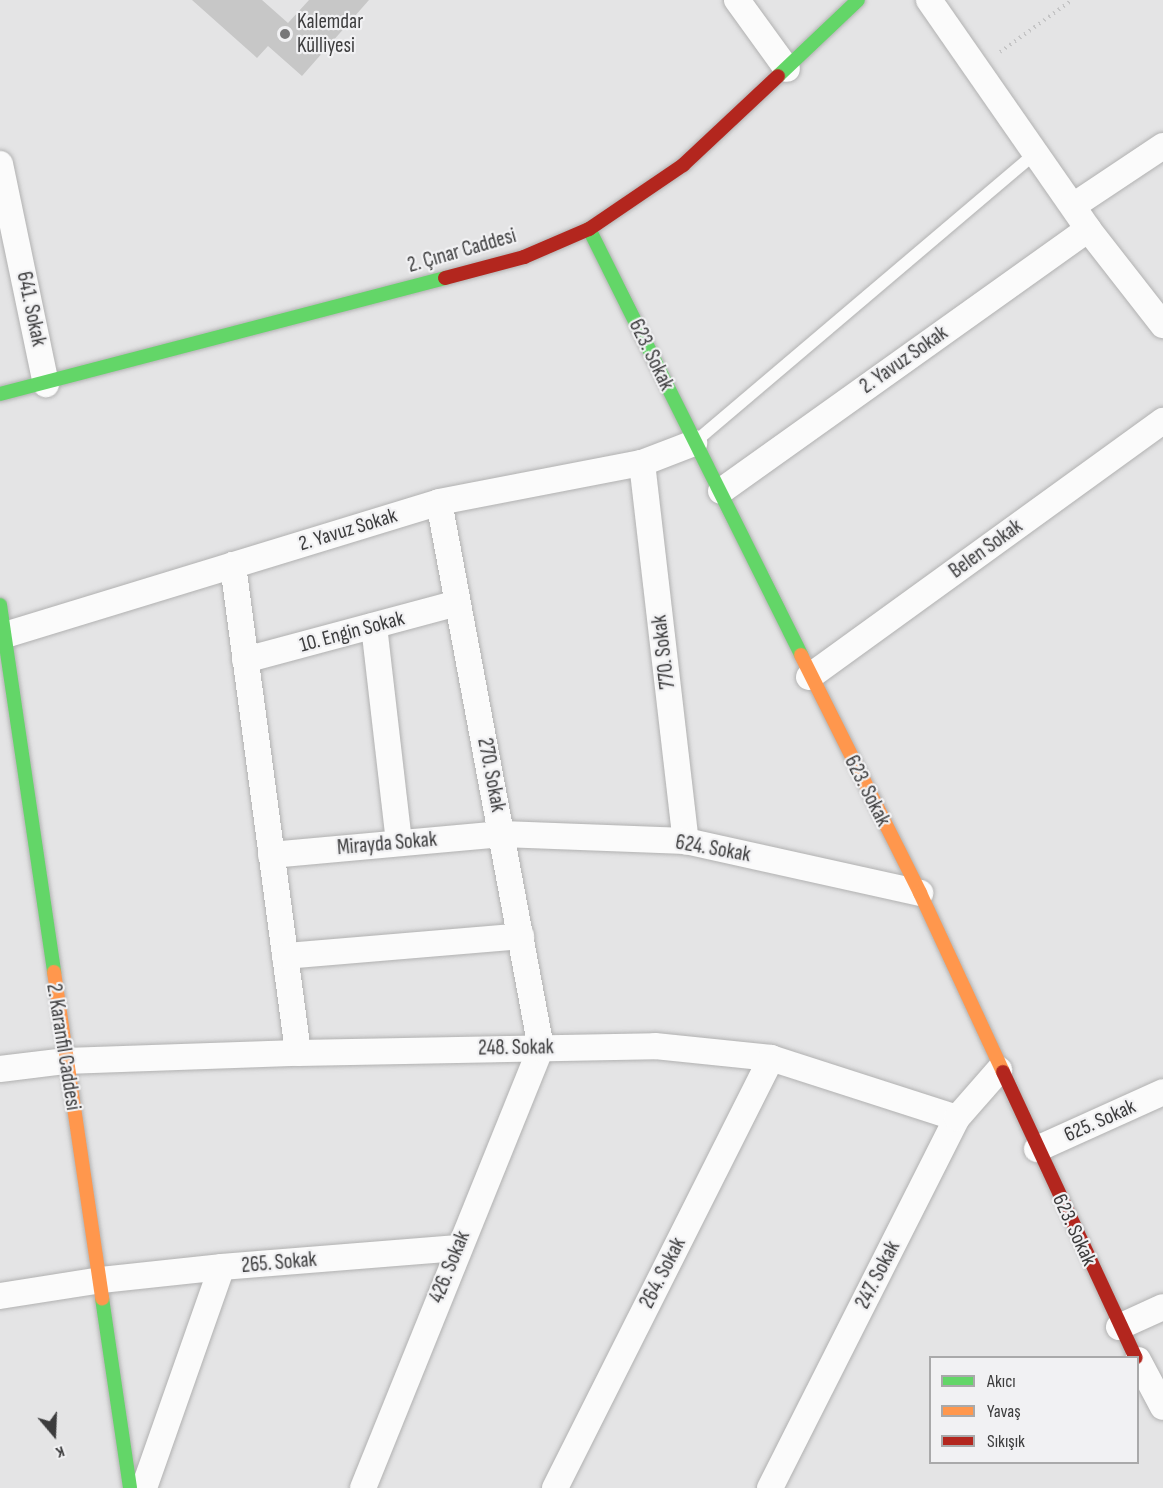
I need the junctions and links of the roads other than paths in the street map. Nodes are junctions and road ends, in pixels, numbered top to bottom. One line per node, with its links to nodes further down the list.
1 (737, 0): 4 (street)
2 (858, 0): 4 (street, 2. Çınar Caddesi)
3 (930, 0): 6 (street)
4 (787, 69): 9 (street, 2. Çınar Caddesi)
5 (1163, 146): 8 (street)
6 (1036, 153): 8 (street); 15 (lane)
7 (0, 164): 12 (street, 641. Sokak)
8 (1073, 206): 10 (street)
9 (589, 229): 12 (street, 2. Çınar Caddesi); 15 (street, 623. Sokak)
10 (1088, 229): 11 (street); 17 (street, 2. Yavuz Sokak)
11 (1163, 325)
12 (46, 384): 13 (street, 2. Çınar Caddesi)
13 (0, 394)
14 (1163, 421): 26 (street, Belen Sokak)
15 (694, 442): 16 (street, 2. Yavuz Sokak); 17 (street, 623. Sokak)
16 (642, 463): 18 (street, 2. Yavuz Sokak); 28 (street, 770. Sokak)
17 (720, 491): 26 (street, 623. Sokak)
18 (439, 502): 19 (street, 2. Yavuz Sokak); 20 (street, 270. Sokak)
19 (233, 565): 23 (street, 2. Yavuz Sokak); 24 (street)
20 (458, 603): 22 (street, 10. Engin Sokak); 27 (street, 270. Sokak)
21 (0, 605): 23 (street, 2. Karanfil Caddesi)
22 (374, 626): 24 (street, 10. Engin Sokak); 29 (street)
23 (5, 635): 25 (street, 2. Karanfil Caddesi)
24 (245, 660): 30 (street)
25 (5, 667): 37 (street, 2. Karanfil Caddesi)
26 (809, 676): 31 (street, 623. Sokak)
27 (502, 834): 28 (street, 624. Sokak); 29 (street, Mirayda Sokak); 32 (street, 270. Sokak)
28 (686, 841): 31 (street, 624. Sokak)
29 (399, 843): 30 (street, Mirayda Sokak)
30 (272, 855): 33 (street)
31 (920, 893): 39 (street, 623. Sokak)
32 (521, 936): 33 (street); 34 (street, 270. Sokak)
33 (285, 956): 35 (street)
34 (541, 1048): 35 (street, 248. Sokak); 36 (street, 248. Sokak); 43 (street, 426. Sokak)
35 (298, 1053): 37 (street, 248. Sokak)
36 (771, 1058): 41 (street, 248. Sokak); 55 (street, 264. Sokak)
37 (65, 1061): 38 (street, 248. Sokak); 45 (street, 2. Karanfil Caddesi)
38 (0, 1069)
39 (999, 1070): 41 (street, 247. Sokak); 42 (street, 623. Sokak)
40 (1163, 1092): 42 (street, 625. Sokak)
41 (957, 1118): 56 (street, 247. Sokak)
42 (1036, 1149): 48 (street, 623. Sokak)
43 (457, 1248): 44 (street, 265. Sokak); 54 (street, 426. Sokak)
44 (222, 1267): 45 (street, 265. Sokak); 53 (street)
45 (101, 1280): 46 (street, 265. Sokak); 52 (street, 2. Karanfil Caddesi)
46 (0, 1296)
47 (1163, 1307): 48 (street)
48 (1119, 1327): 49 (street, 623. Sokak)
49 (1135, 1356)
50 (1139, 1363): 51 (street, 623. Sokak)
51 (1163, 1407)
52 (130, 1488)
53 (144, 1488)
54 (363, 1488)
55 (555, 1488)
56 (770, 1488)

